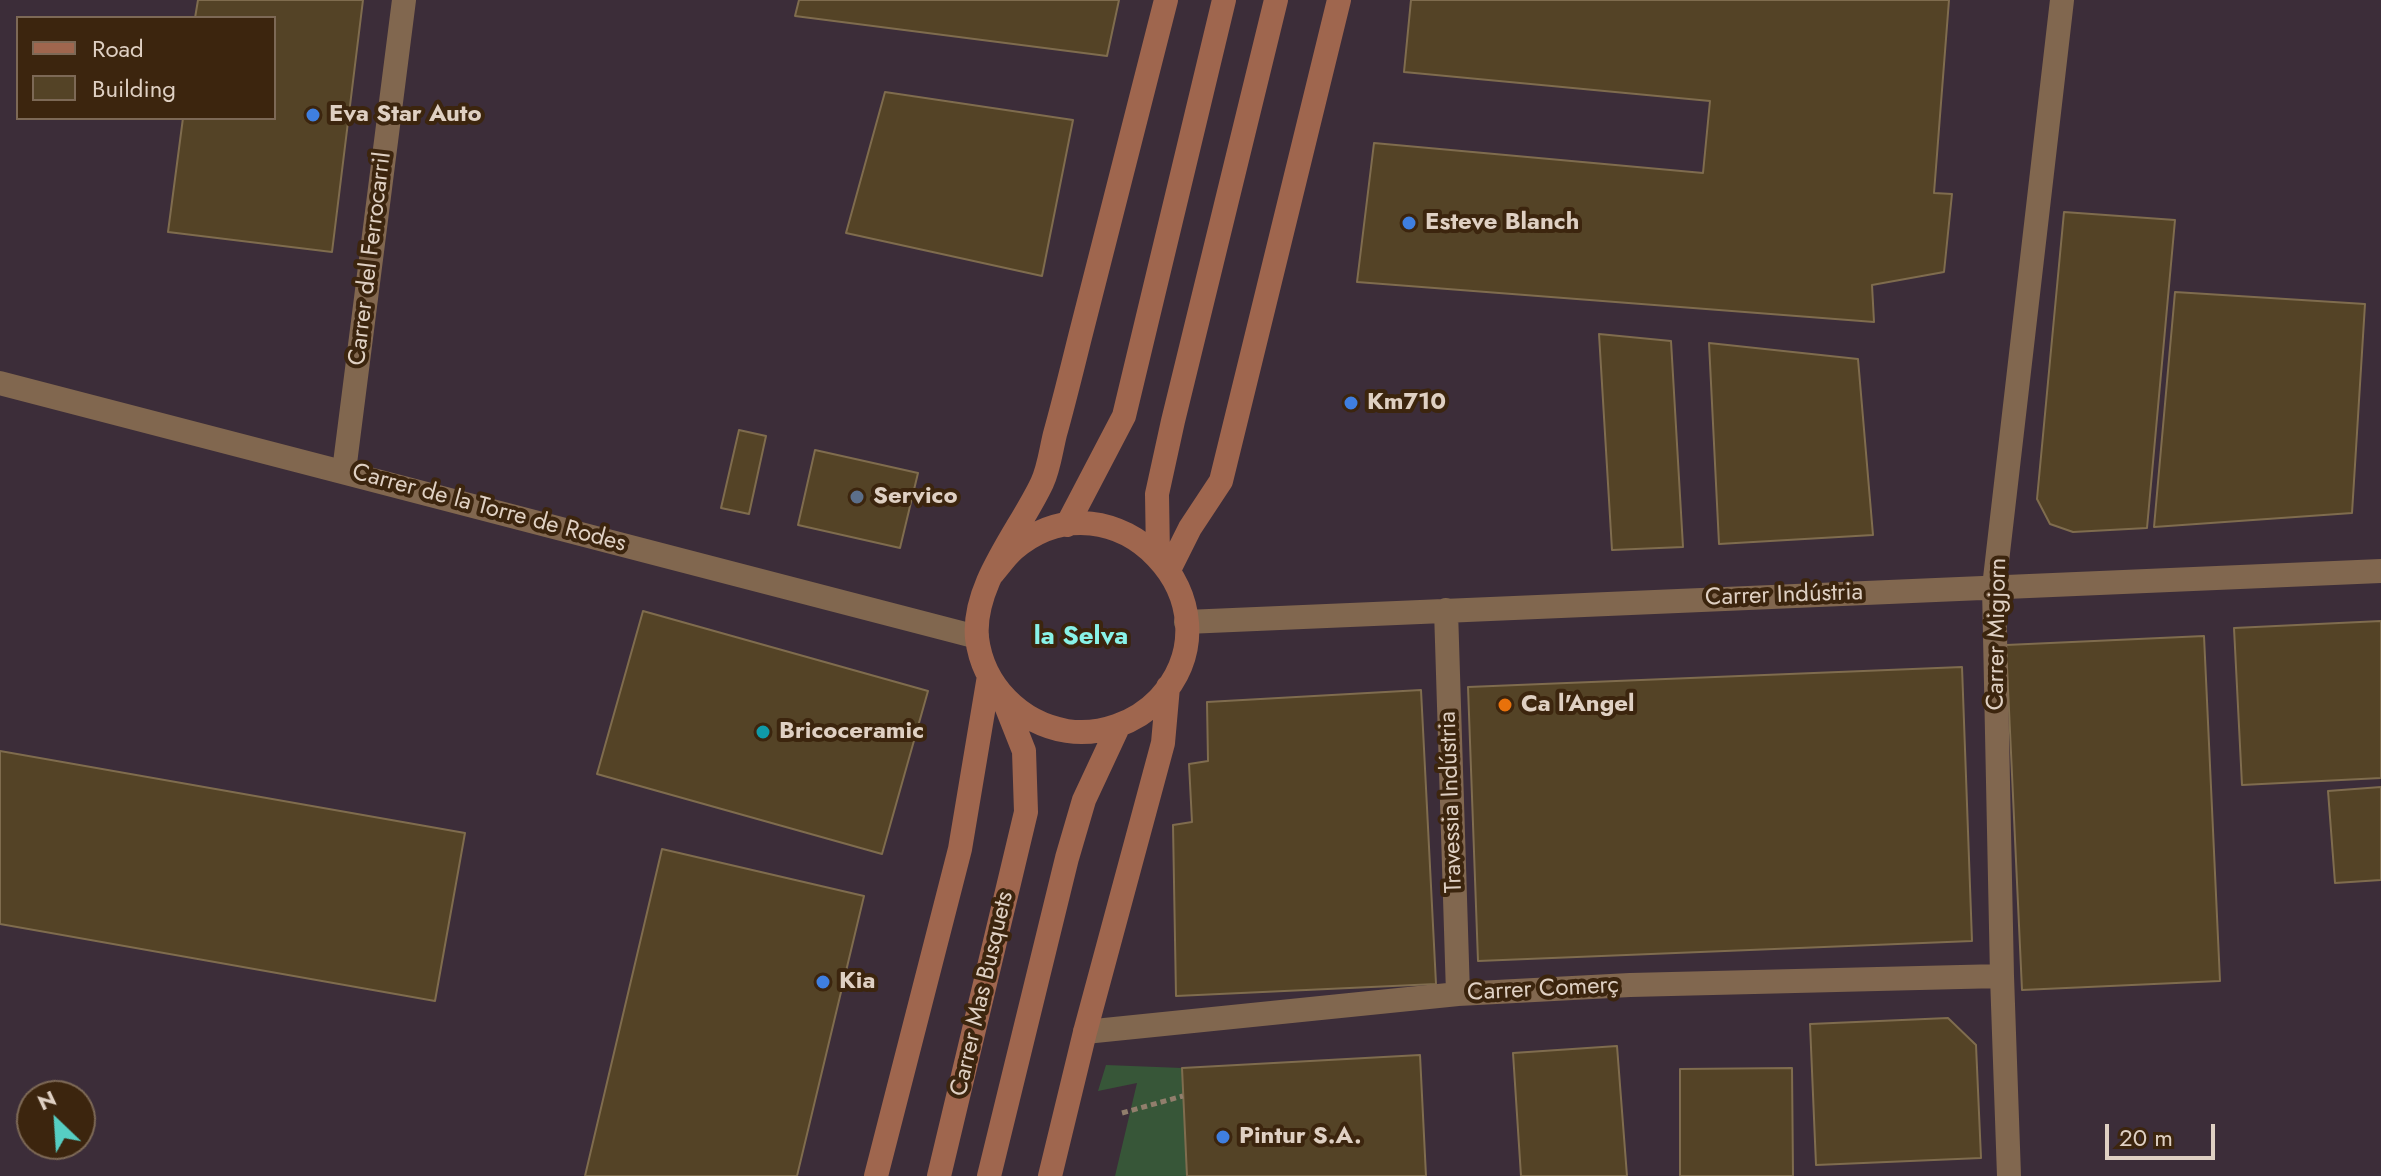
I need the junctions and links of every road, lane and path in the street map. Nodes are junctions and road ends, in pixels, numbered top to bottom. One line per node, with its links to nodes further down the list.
1 (404, 0): 8 (street, Carrer del Ferrocarril)
2 (1166, 0): 12 (main road)
3 (1224, 0): 9 (main road)
4 (1276, 0): 10 (main road)
5 (1339, 0): 10 (main road)
6 (2062, 0): 13 (street, Carrer Migjorn)
7 (0, 383): 8 (street, Carrer de la Torre de Rodes)
8 (344, 471): 16 (street, Carrer de la Torre de Rodes)
9 (1067, 525): 10 (main road); 12 (main road)
10 (1163, 563): 15 (main road)
11 (2381, 571): 13 (street, Carrer Indústria)
12 (993, 573): 16 (main road)
13 (1994, 587): 14 (street, Carrer Indústria); 20 (street, Carrer Migjorn)
14 (1446, 610): 15 (street, Carrer Indústria); 21 (street, Travessia Indústria)
15 (1186, 622): 18 (main road)
16 (977, 637): 17 (main road)
17 (996, 686): 19 (main road); 25 (main road); 26 (main road, Carrer Mas Busquets)
18 (1168, 687): 19 (main road); 22 (main road)
19 (1119, 725): 27 (main road)
20 (2002, 976): 21 (street, Carrer Comerç); 29 (street, Carrer Migjorn)
21 (1458, 994): 22 (street, Carrer Comerç)
22 (1085, 1032): 28 (main road)
23 (1183, 1096): 24 (path)
24 (1122, 1113)
25 (876, 1176)
26 (939, 1176)
27 (989, 1176)
28 (1050, 1176)
29 (2009, 1176)

